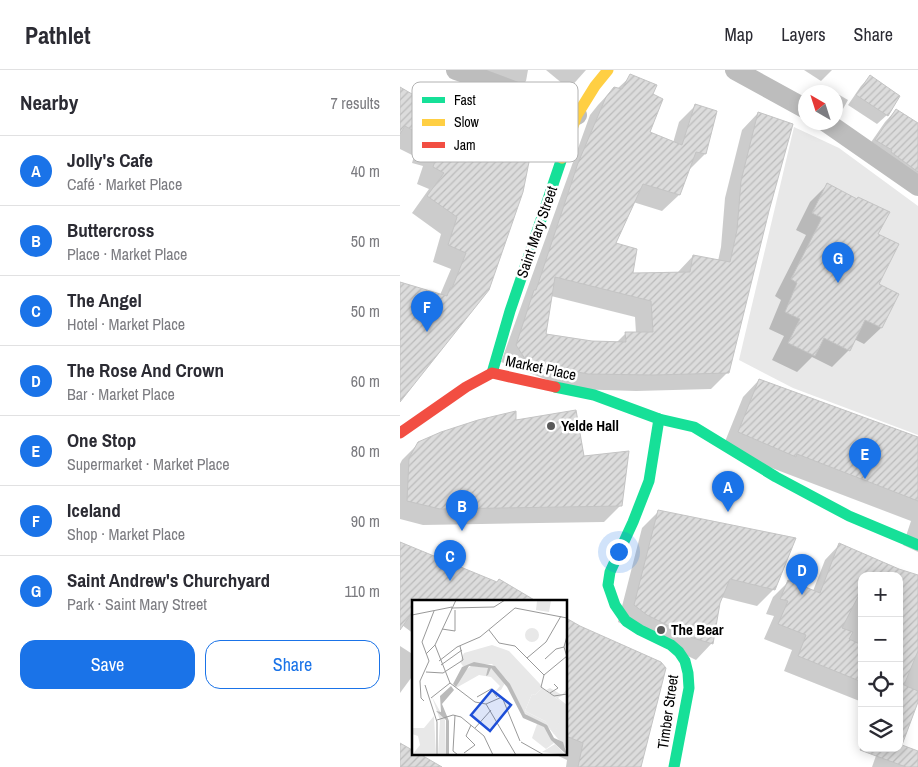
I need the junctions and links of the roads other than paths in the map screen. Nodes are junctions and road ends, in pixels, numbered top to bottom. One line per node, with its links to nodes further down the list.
1 (456, 70): 4 (street)
2 (608, 70): 6 (street, Saint Mary Street)
3 (735, 70): 5 (street)
4 (490, 82)
5 (798, 105)
6 (578, 113)
7 (838, 130): 9 (street)
8 (561, 162): 10 (street, Saint Mary Street)
9 (918, 186)
10 (492, 373): 11 (street, Market Place); 12 (street, Market Place)
11 (659, 419): 13 (street, Market Place); 14 (street, Timber Street)
12 (400, 433)
13 (918, 545)
14 (674, 767)

